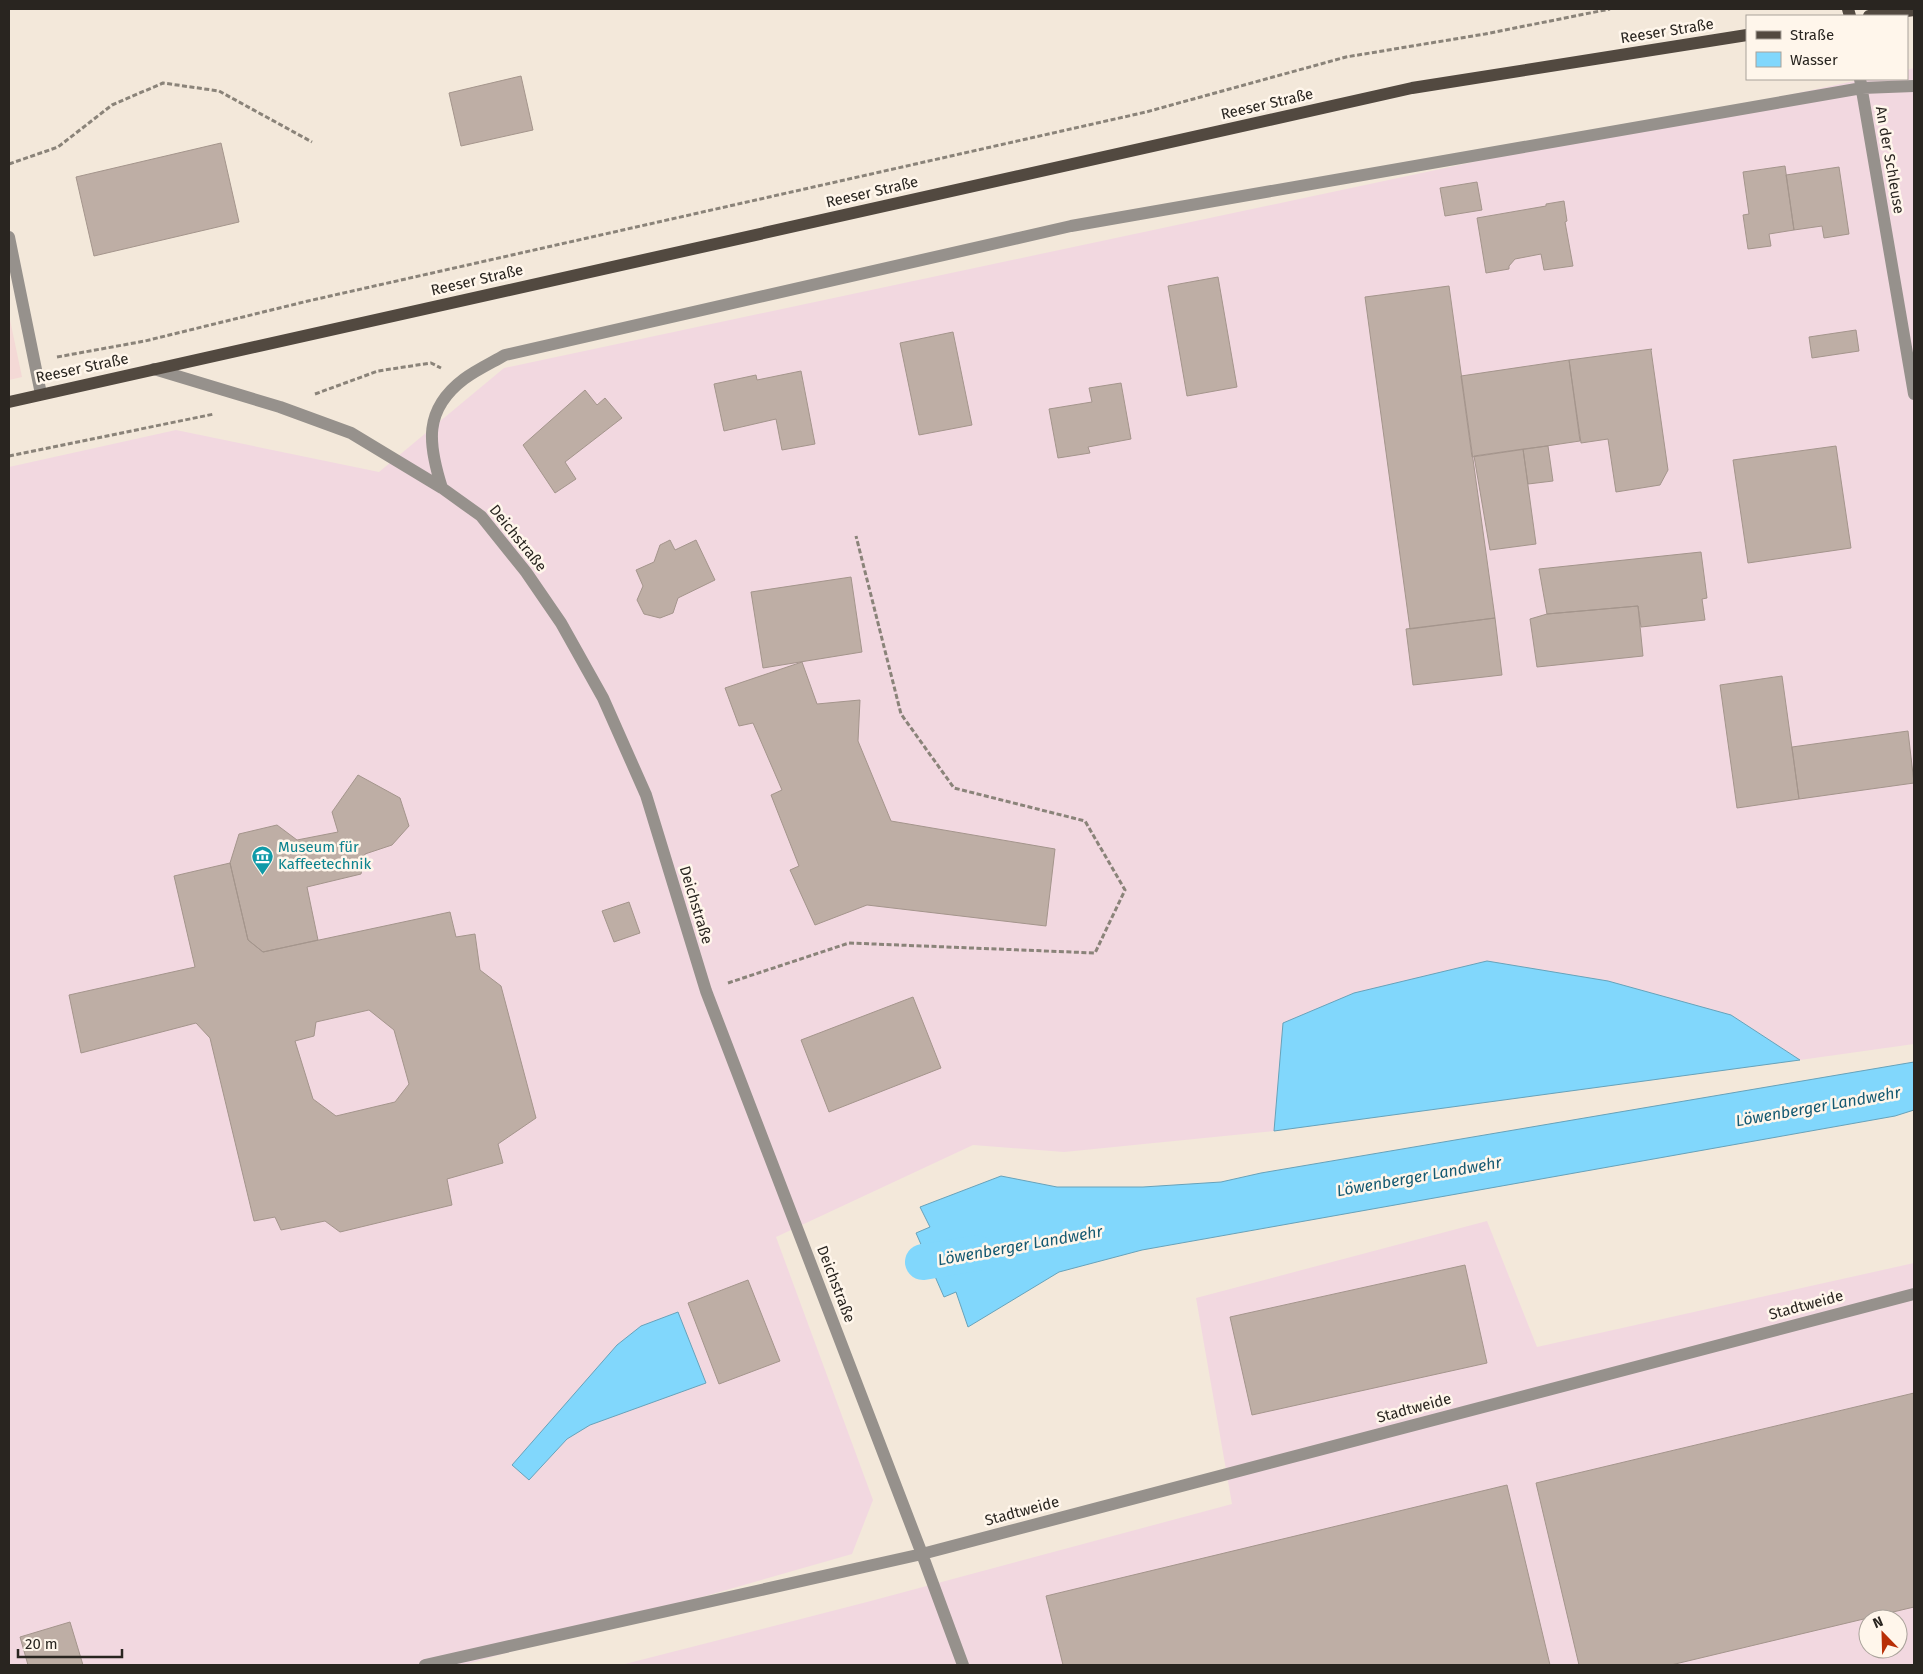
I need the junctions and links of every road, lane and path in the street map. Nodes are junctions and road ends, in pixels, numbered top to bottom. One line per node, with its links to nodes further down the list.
1 (1610, 9): 10 (path)
2 (1914, 10): 3 (main road)
3 (1876, 15)
4 (1746, 35): 11 (main road, Reeser Straße)
5 (1861, 83): 6 (street); 12 (street); 14 (street, An der Schleuse)
6 (1914, 86)
7 (312, 142): 8 (path)
8 (9, 164)
9 (9, 237): 10 (street)
10 (35, 361): 13 (street)
11 (154, 369): 13 (main road, Reeser Straße); 16 (street, Deichstraße)
12 (464, 379): 16 (path); 19 (street)
13 (41, 394): 15 (main road, Reeser Straße)
14 (1914, 394)
15 (9, 402)
16 (280, 407): 19 (street, Deichstraße)
17 (218, 413): 18 (path)
18 (9, 456)
19 (442, 488): 21 (street, Deichstraße)
20 (856, 536): 21 (path)
21 (706, 991): 23 (street, Deichstraße)
22 (1914, 1294): 23 (street, Stadtweide)
23 (922, 1554): 24 (street, Stadtweide); 25 (street, Deichstraße)
24 (425, 1665)
25 (963, 1665)

